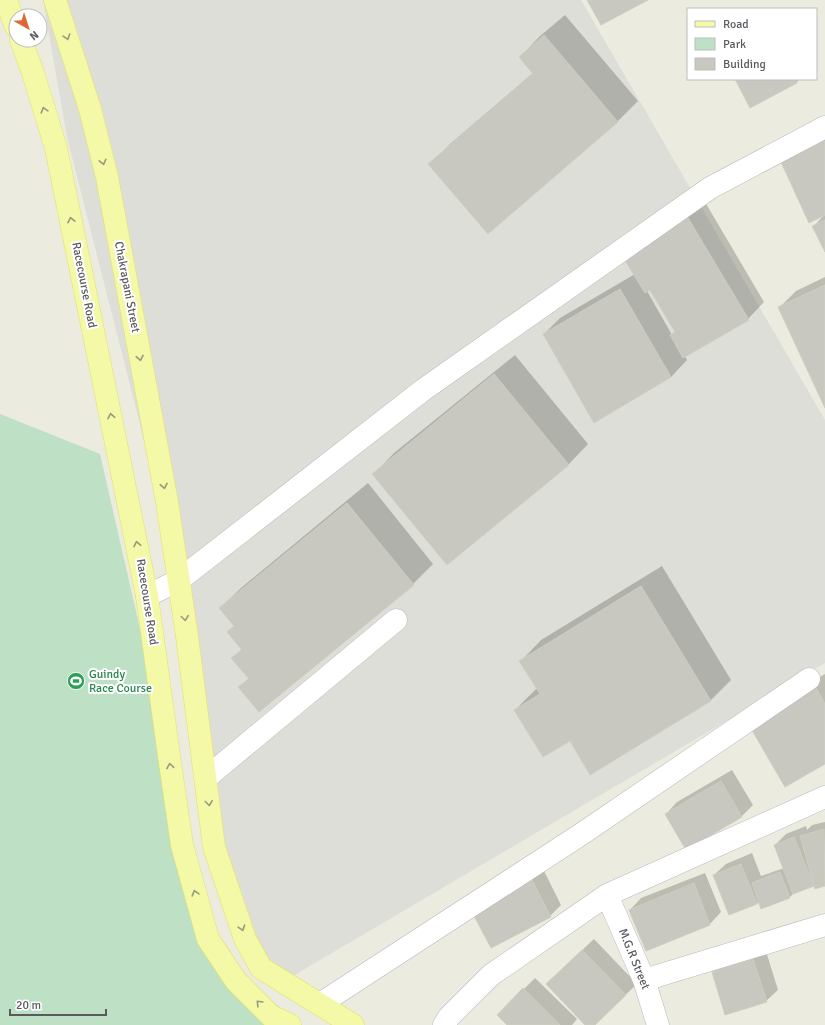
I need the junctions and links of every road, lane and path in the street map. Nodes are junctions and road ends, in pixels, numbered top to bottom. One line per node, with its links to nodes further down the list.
1 (55, 0): 4 (main road, Chakrapani Street, one-way to 4)
2 (24, 48): 5 (main road, Racecourse Road, one-way to 2)
3 (825, 127): 4 (street)
4 (179, 580): 5 (street); 8 (main road, one-way to 8)
5 (147, 596): 14 (main road, Racecourse Road, one-way to 5)
6 (396, 620): 8 (street)
7 (809, 679): 13 (street)
8 (206, 778): 13 (main road, one-way to 13)
9 (825, 797): 10 (street)
10 (607, 895): 12 (street, M.G.R Street); 16 (street)
11 (825, 926): 12 (street)
12 (644, 980): 17 (street, M.G.R Street)
13 (320, 1004): 15 (main road)
14 (290, 1025)
15 (353, 1025)
16 (444, 1025)
17 (658, 1025)

